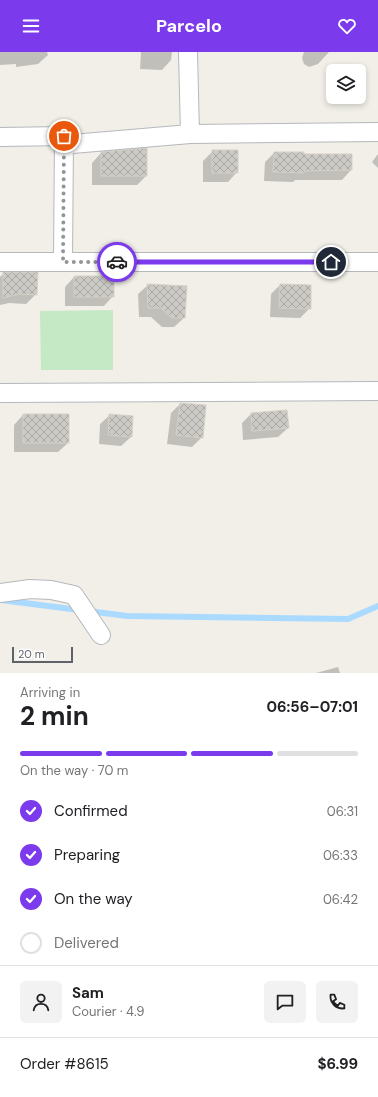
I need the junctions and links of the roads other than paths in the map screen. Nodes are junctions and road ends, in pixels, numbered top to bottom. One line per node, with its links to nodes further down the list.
1 (188, 52): 3 (street)
2 (378, 132): 3 (street)
3 (190, 134): 4 (street)
4 (64, 136): 5 (street); 7 (street)
5 (0, 137)
6 (0, 262): 7 (street)
7 (63, 262): 8 (street)
8 (378, 262)
9 (378, 391): 10 (street)
10 (0, 393)
11 (0, 593): 12 (street)
12 (100, 635)

